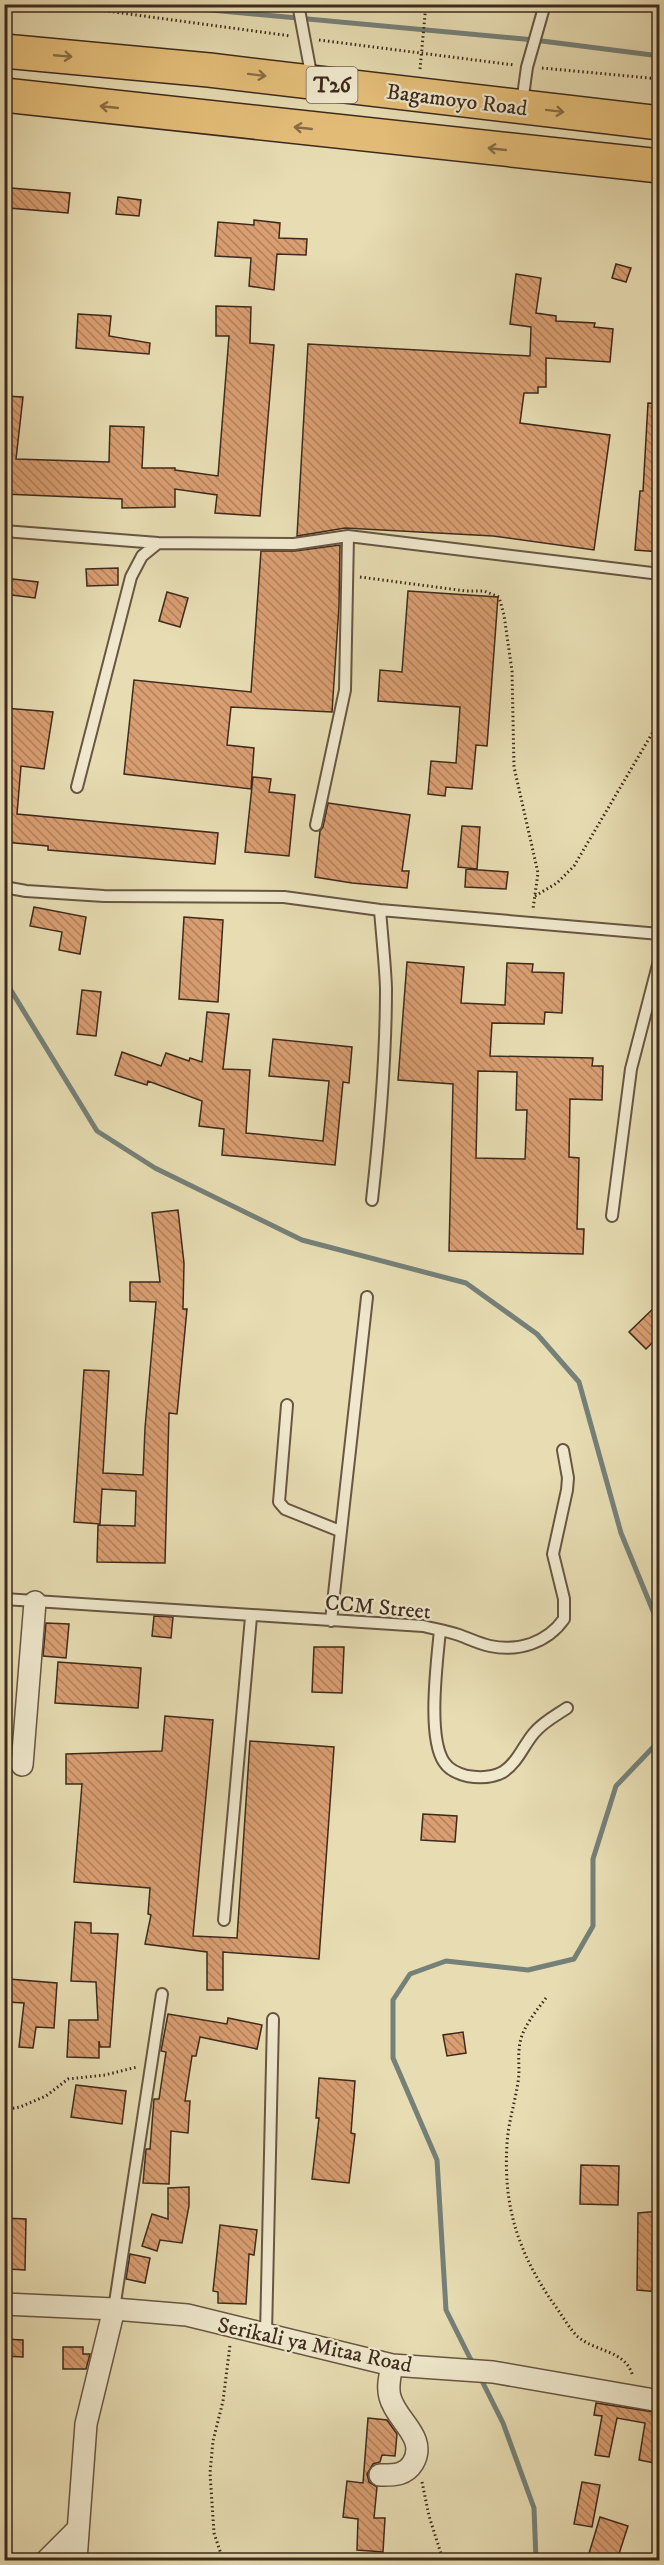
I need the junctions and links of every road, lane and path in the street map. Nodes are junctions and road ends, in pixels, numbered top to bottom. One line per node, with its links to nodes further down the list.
1 (55, 4): 5 (path)
2 (298, 4): 5 (lane)
3 (426, 4): 7 (path)
4 (545, 4): 8 (lane)
5 (305, 38): 7 (path); 10 (lane)
6 (4, 51): 10 (highway, Bagamoyo Road / T26, one-way to 10)
7 (421, 54): 8 (path); 12 (path)
8 (527, 67): 9 (path); 13 (lane)
9 (660, 79)
10 (312, 82): 12 (highway, Bagamoyo Road / T26)
11 (4, 95): 15 (highway, Bagamoyo Road / T26, one-way to 11)
12 (418, 95): 13 (highway, Bagamoyo Road / T26)
13 (522, 107): 14 (highway, Bagamoyo Road / T26, one-way to 14)
14 (660, 123)
15 (660, 166)
16 (4, 531): 18 (lane)
17 (348, 536): 18 (lane); 19 (lane); 20 (lane)
18 (158, 543): 22 (lane)
19 (660, 574)
20 (348, 576): 23 (lane); 25 (path)
21 (660, 720): 25 (path)
22 (77, 787)
23 (316, 825)
24 (4, 887): 26 (lane)
25 (535, 896): 27 (path)
26 (380, 910): 27 (lane); 30 (lane)
27 (531, 923): 28 (lane)
28 (660, 934)
29 (660, 957): 31 (lane)
30 (372, 1200)
31 (612, 1216)
32 (367, 1297): 35 (lane)
33 (287, 1405): 35 (lane)
34 (563, 1450): 40 (lane, CCM Street)
35 (340, 1531): 39 (lane)
36 (4, 1599): 37 (lane, CCM Street)
37 (34, 1602): 38 (lane, CCM Street); 42 (street)
38 (251, 1617): 39 (lane, CCM Street); 43 (lane)
39 (331, 1621): 40 (lane, CCM Street)
40 (440, 1630): 41 (lane)
41 (567, 1708)
42 (22, 1765)
43 (224, 1920)
44 (162, 1994): 47 (lane)
45 (546, 1998): 54 (path)
46 (273, 2019): 52 (lane)
47 (150, 2063): 48 (path); 50 (lane)
48 (4, 2110)
49 (4, 2304): 50 (street, Serikali ya Mitaa Road)
50 (114, 2309): 51 (street, Serikali ya Mitaa Road); 58 (street)
51 (232, 2326): 52 (street, Serikali ya Mitaa Road); 61 (path)
52 (266, 2334): 53 (street, Serikali ya Mitaa Road)
53 (392, 2365): 54 (street, Serikali ya Mitaa Road); 56 (street)
54 (635, 2396): 55 (street, Serikali ya Mitaa Road)
55 (660, 2401)
56 (416, 2457): 57 (street); 62 (path)
57 (380, 2475)
58 (78, 2529): 59 (street); 60 (street)
59 (47, 2560)
60 (76, 2560)
61 (223, 2560)
62 (443, 2560)

